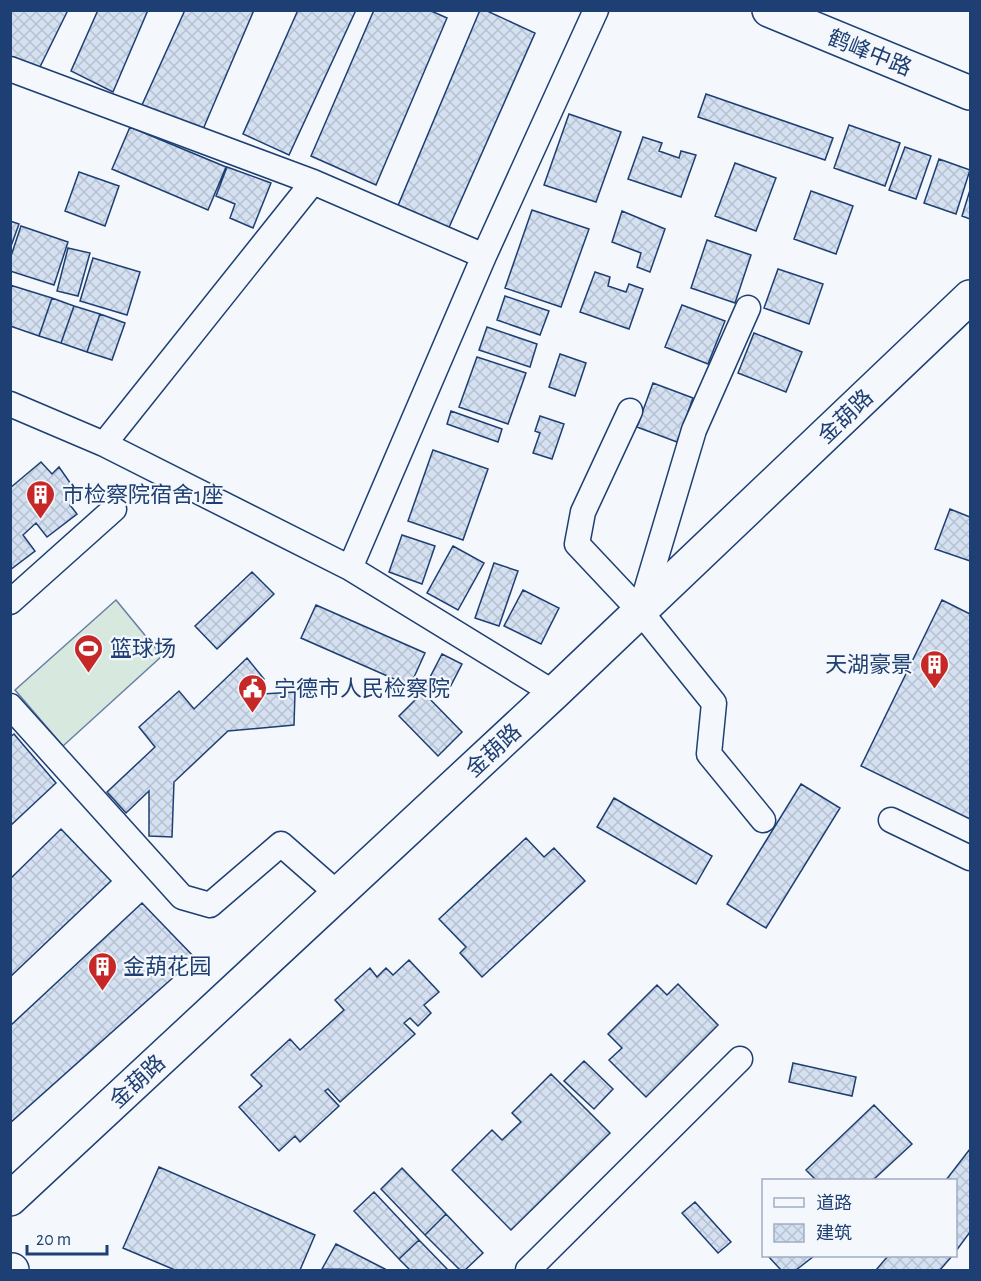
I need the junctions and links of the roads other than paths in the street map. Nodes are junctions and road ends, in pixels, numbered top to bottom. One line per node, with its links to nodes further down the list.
1 (596, 10): 6 (street)
2 (769, 10): 4 (street, 鹤峰中路)
3 (10, 69): 5 (street)
4 (970, 93)
5 (314, 182): 6 (street); 11 (street)
6 (484, 256): 13 (street)
7 (970, 297): 15 (street, 金葫路)
8 (748, 308): 15 (street)
9 (10, 404): 11 (street)
10 (630, 411): 15 (street)
11 (104, 444): 13 (street)
12 (114, 509): 14 (street)
13 (350, 568): 16 (street)
14 (10, 602)
15 (640, 611): 16 (street, 金葫路); 18 (street)
16 (554, 693): 21 (street, 金葫路)
17 (10, 706): 21 (street)
18 (763, 820)
19 (891, 820): 20 (street)
20 (970, 858)
21 (338, 894): 23 (street, 金葫路)
22 (740, 1059): 24 (street)
23 (10, 1199)
24 (528, 1270)

